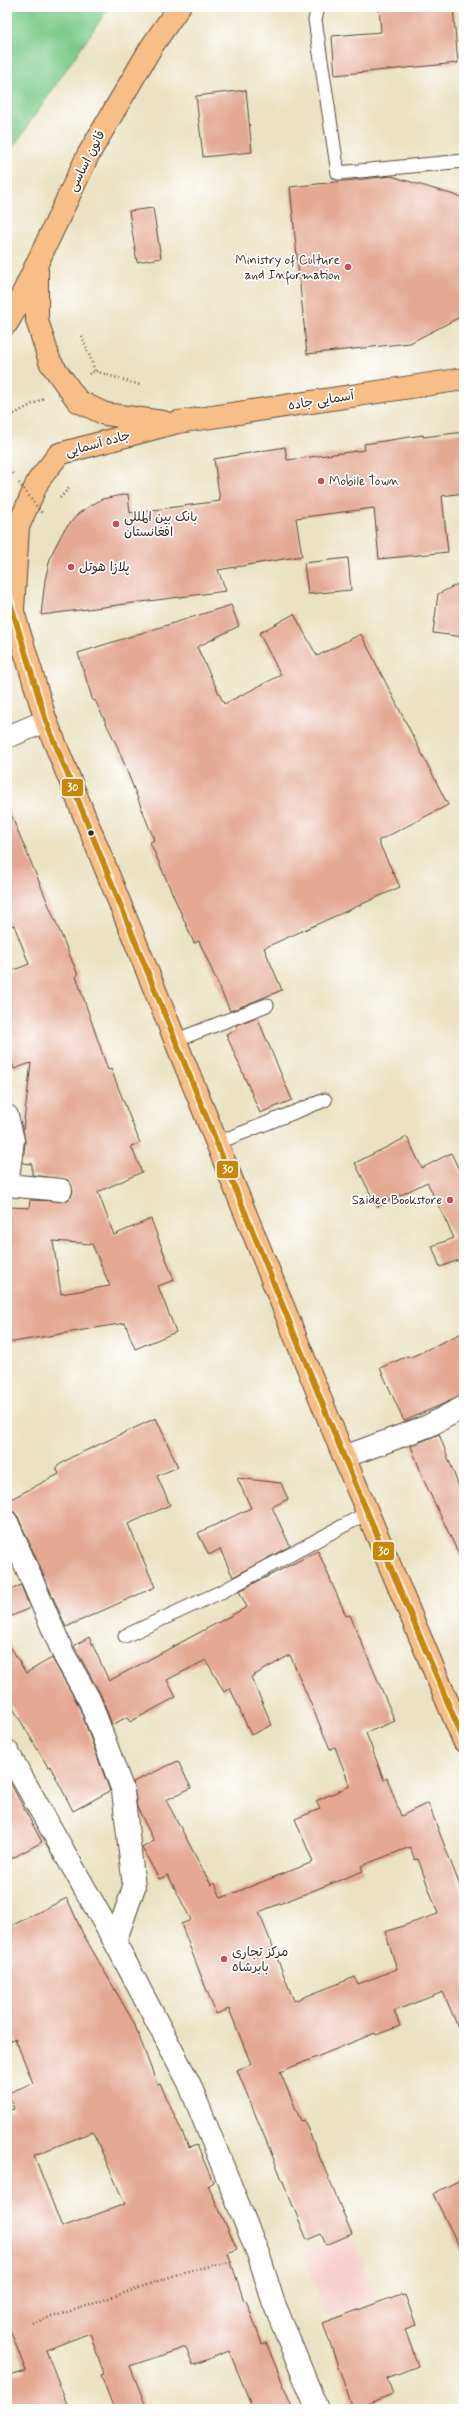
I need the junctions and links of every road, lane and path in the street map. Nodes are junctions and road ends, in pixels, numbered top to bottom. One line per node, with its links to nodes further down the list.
1 (179, 7): 4 (highway, قانون اساسی)
2 (318, 7): 3 (lane)
3 (464, 161)
4 (37, 263): 5 (highway, قانون اساسی); 9 (highway)
5 (7, 323)
6 (82, 336): 8 (path)
7 (464, 379): 9 (highway, آسمایی جاده)
8 (140, 385)
9 (178, 422): 12 (highway, جاده آسمایی)
10 (19, 483): 11 (path, bridge)
11 (42, 513)
12 (10, 601): 13 (highway)
13 (46, 721): 14 (street); 16 (highway)
14 (7, 737)
15 (267, 1004): 16 (lane)
16 (174, 1041): 19 (highway)
17 (325, 1100): 19 (lane)
18 (7, 1116): 20 (street)
19 (216, 1143): 23 (highway)
20 (7, 1185): 21 (street)
21 (61, 1190)
22 (464, 1407): 23 (street)
23 (344, 1457): 24 (highway)
24 (367, 1513): 26 (lane); 27 (highway)
25 (7, 1522): 29 (street)
26 (125, 1636)
27 (464, 1741)
28 (7, 1751): 29 (street)
29 (115, 1942): 30 (street)
30 (259, 2256): 31 (path); 32 (street)
31 (32, 2323)
32 (317, 2409)

